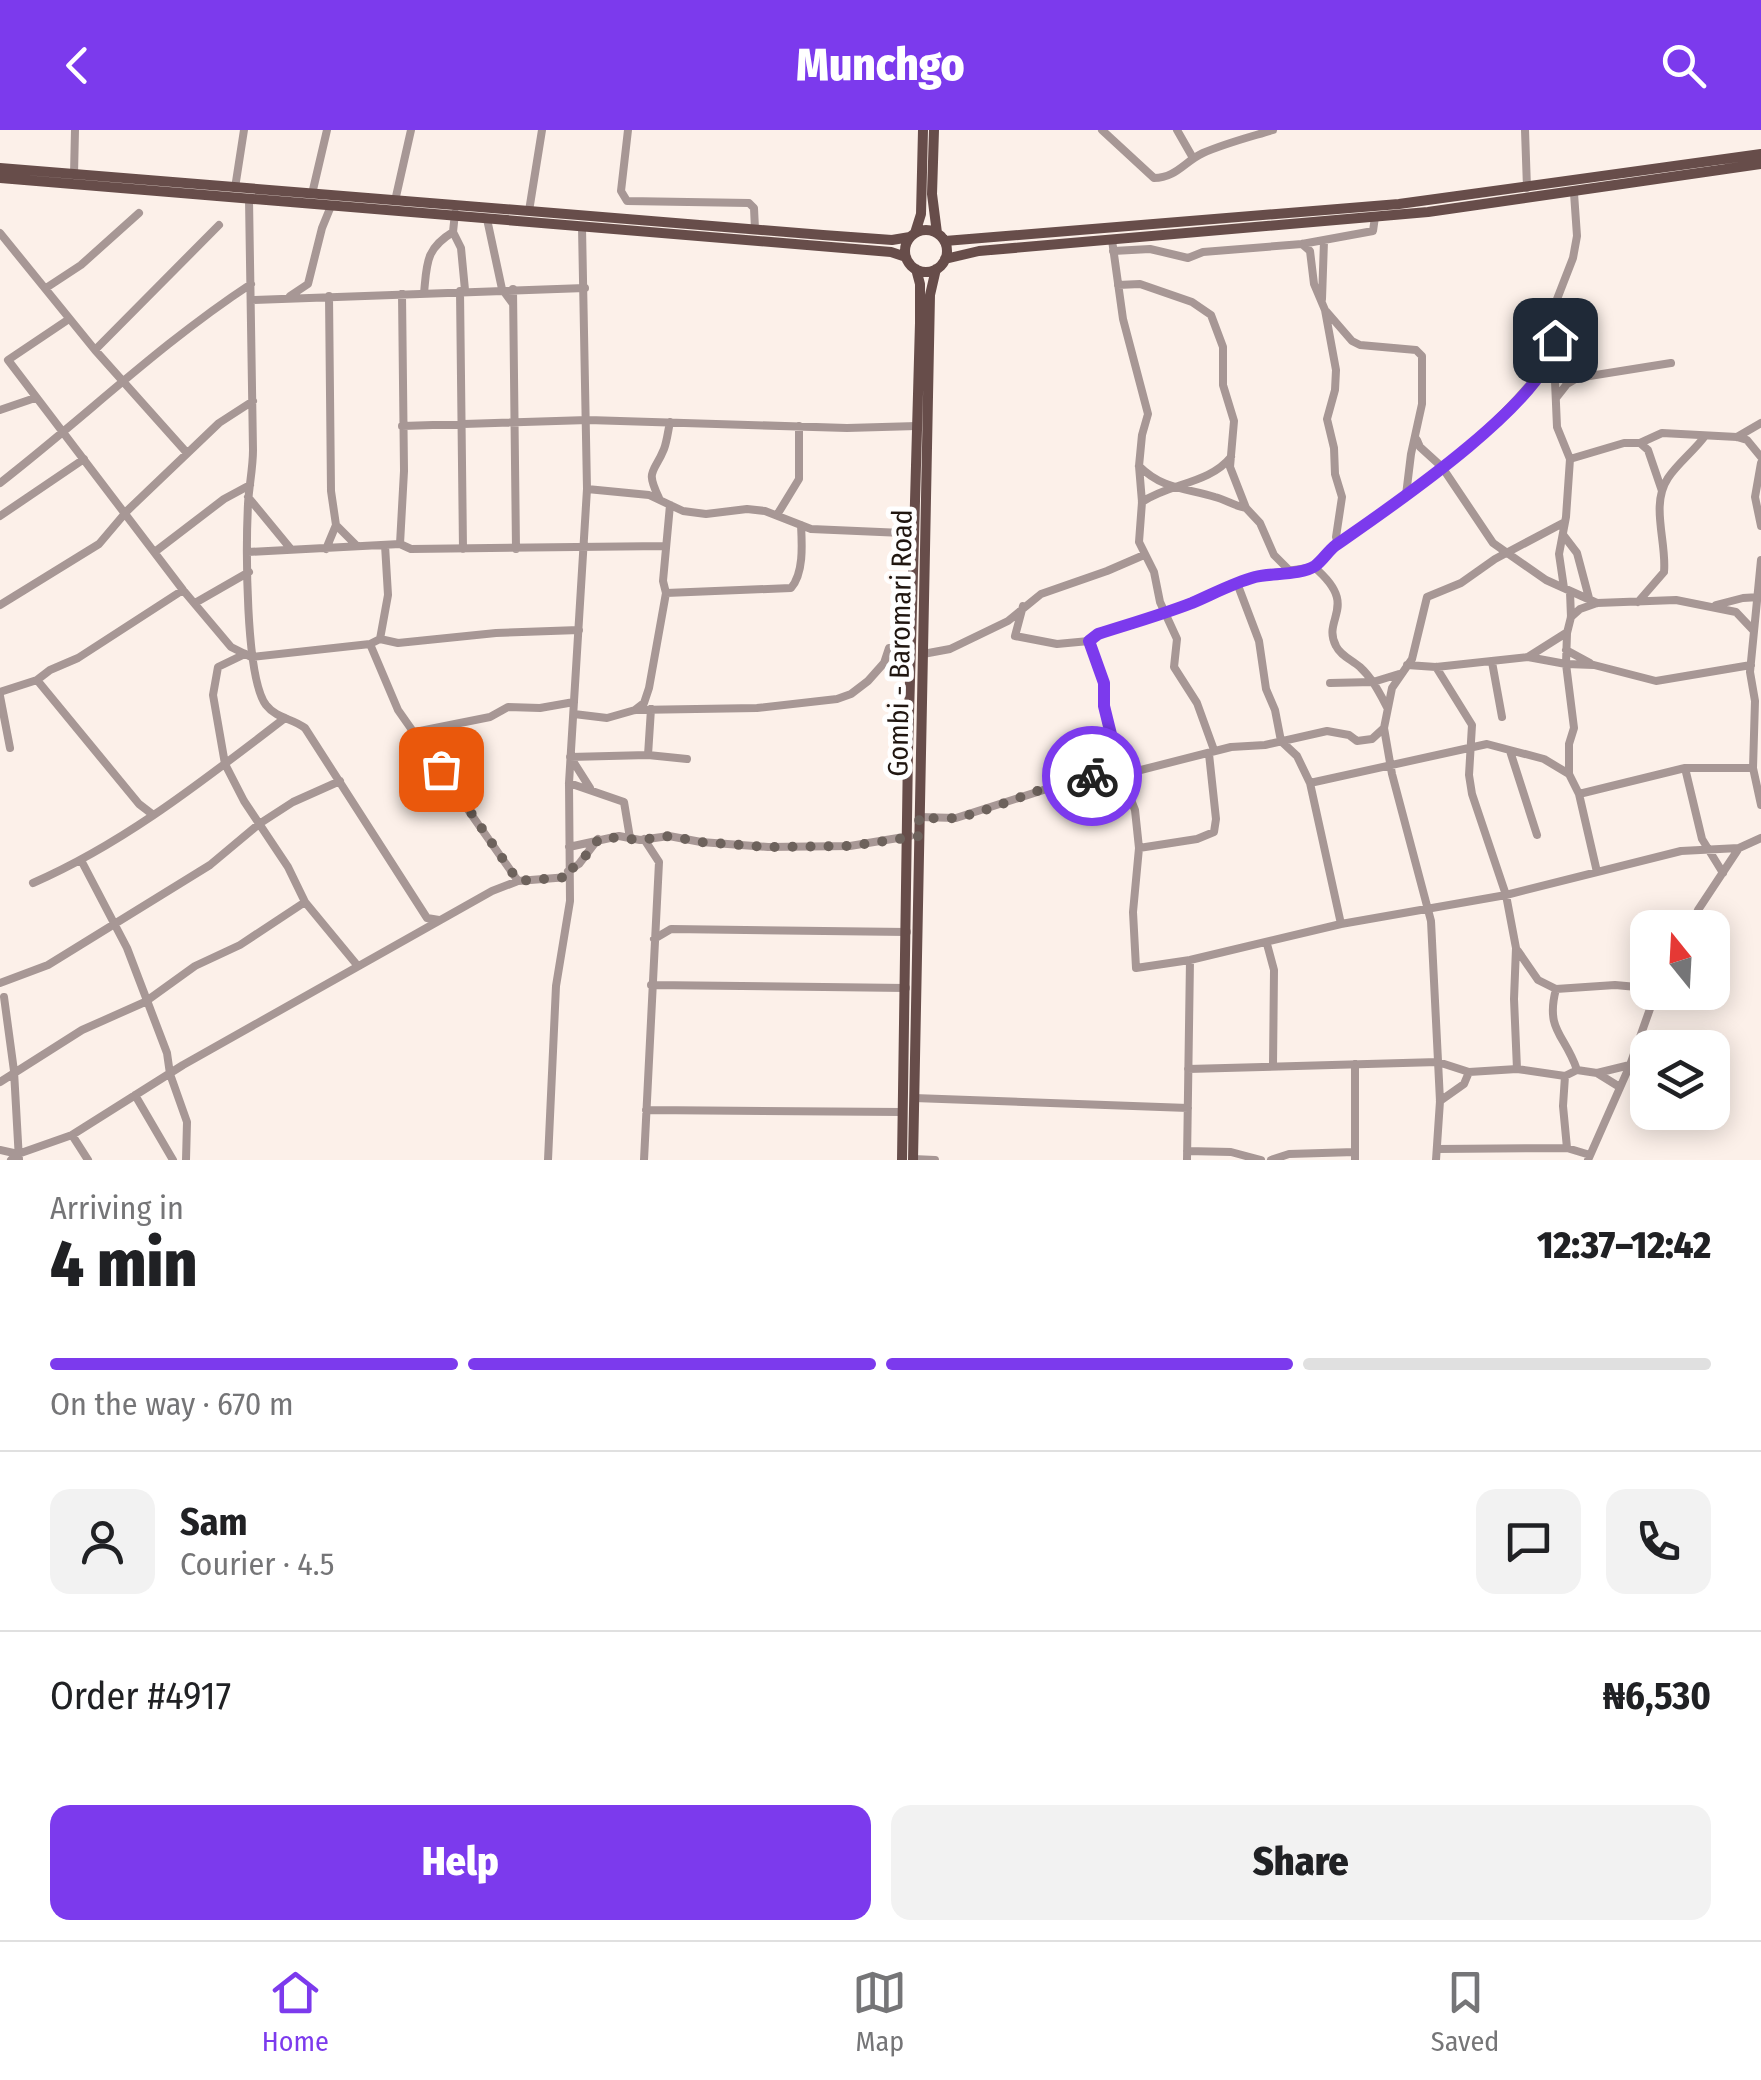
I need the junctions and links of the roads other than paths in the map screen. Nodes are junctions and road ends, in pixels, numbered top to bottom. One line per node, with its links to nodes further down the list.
1 (76, 130): 17 (street)
2 (244, 130): 19 (street)
3 (327, 130): 22 (street)
4 (411, 130): 24 (street)
5 (542, 130): 26 (street)
6 (628, 130): 33 (street)
7 (923, 130): 36 (main road)
8 (934, 130): 37 (main road)
9 (1102, 130): 14 (street)
10 (1177, 130): 14 (street)
11 (1274, 130): 14 (street)
12 (1526, 130): 20 (street)
13 (1761, 154): 20 (main road)
14 (1193, 158)
15 (1761, 164): 21 (main road)
16 (0, 168): 17 (main road)
17 (74, 175): 19 (main road)
18 (0, 178): 23 (main road)
19 (235, 188): 22 (main road)
20 (1527, 188): 37 (main road)
21 (1574, 193): 29 (main road); 64 (street)
22 (312, 194): 24 (main road)
23 (249, 199): 25 (main road); 45 (street)
24 (395, 200): 27 (main road)
25 (331, 206): 27 (main road); 46 (street)
26 (529, 210): 27 (main road); 33 (main road)
27 (456, 211): 30 (main road); 34 (street)
28 (139, 214): 48 (street)
29 (1375, 217): 38 (street); 40 (main road)
30 (487, 219): 32 (main road); 50 (street)
31 (219, 225): 63 (street)
32 (582, 227): 41 (main road); 49 (street)
33 (755, 229): 36 (main road)
34 (452, 232): 52 (street); 53 (street)
35 (0, 233): 48 (street)
36 (912, 235): 37 (main road); 41 (main road)
37 (941, 237): 42 (main road)
38 (1324, 240): 39 (street); 58 (street)
39 (1302, 244): 40 (street); 58 (street)
40 (1112, 246): 42 (main road); 47 (street)
41 (906, 256): 43 (main road)
42 (945, 259): 44 (main road)
43 (916, 269): 44 (main road); 80 (main road)
44 (936, 269): 80 (main road)
45 (251, 284): 59 (street); 68 (street)
46 (308, 284): 55 (street); 57 (street)
47 (1118, 285): 87 (street); 91 (street)
48 (46, 288): 62 (street)
49 (585, 288): 51 (street); 73 (street)
50 (502, 289): 51 (street); 52 (street); 60 (street)
51 (513, 289): 60 (street)
52 (462, 290): 53 (street); 77 (street)
53 (424, 293): 54 (street)
54 (402, 294): 56 (street); 78 (street)
55 (290, 296): 57 (street); 59 (street)
56 (329, 296): 57 (street); 110 (street)
57 (316, 297)
58 (1322, 299): 61 (street)
59 (252, 300): 71 (street)
60 (513, 304): 74 (street)
61 (1325, 310): 84 (street); 116 (street)
62 (69, 319): 63 (street); 69 (street)
63 (95, 350): 68 (street)
64 (1554, 352): 66 (street); 67 (street)
65 (1671, 364): 70 (street)
66 (1554, 368): 67 (street); 70 (street)
67 (1539, 376): 92 (street)
68 (123, 380): 81 (street); 86 (street)
69 (35, 398): 72 (street); 81 (street)
70 (1555, 399): 89 (street)
71 (253, 401): 86 (street); 96 (street)
72 (0, 410)
73 (588, 420): 74 (street); 75 (street); 98 (street)
74 (513, 422): 77 (street); 124 (street)
75 (670, 422): 79 (street); 102 (street)
76 (1761, 423): 83 (street)
77 (460, 424): 78 (street); 123 (street)
78 (402, 426): 115 (street)
79 (799, 426): 80 (street); 107 (street)
80 (922, 426): 156 (main road, Gombi - Baromari Road); 201 (main road, Gombi - Baromari Road)
81 (64, 433): 88 (street); 95 (street)
82 (1705, 436): 83 (street); 85 (street); 99 (street)
83 (1737, 437): 90 (street)
84 (1416, 438): 92 (street); 100 (street)
85 (1640, 443): 89 (street); 99 (street)
86 (187, 453): 106 (street)
87 (1231, 457): 93 (street); 94 (street)
88 (84, 459): 106 (street); 108 (street)
89 (1570, 459): 109 (street)
90 (1761, 460): 112 (street)
91 (1139, 466): 97 (street); 103 (street)
92 (1442, 467): 100 (street); 127 (street)
93 (1210, 476): 94 (street); 97 (street)
94 (1234, 480): 105 (street)
95 (0, 483)
96 (251, 485): 101 (street); 125 (street)
97 (1170, 488): 103 (street); 105 (street)
98 (587, 489): 102 (street); 120 (street)
99 (1662, 490): 142 (street)
100 (1406, 496): 116 (street)
101 (248, 497): 121 (street); 126 (street)
102 (658, 498): 104 (street)
103 (1142, 502): 128 (street)
104 (670, 505): 107 (street); 118 (street)
105 (1246, 508): 129 (street)
106 (127, 511): 125 (street); 143 (street)
107 (777, 515): 111 (street)
108 (0, 516)
109 (1564, 524): 114 (street); 127 (street)
110 (336, 525): 119 (street); 122 (street)
111 (801, 525): 113 (street); 138 (street)
112 (1761, 526)
113 (903, 533)
114 (1564, 536): 137 (street); 140 (street)
115 (400, 544): 117 (street); 123 (street)
116 (1338, 544): 131 (street)
117 (385, 545): 119 (street); 151 (street)
118 (666, 546): 120 (street); 138 (street)
119 (358, 547): 122 (street)
120 (584, 547): 124 (street); 148 (street)
121 (290, 548): 122 (street); 126 (street)
122 (326, 549)
123 (463, 549): 124 (street)
124 (516, 549)
125 (156, 551): 136 (street)
126 (248, 552): 133 (street)
127 (1508, 552): 137 (street); 164 (street)
128 (1144, 554): 144 (street); 146 (street)
129 (1274, 555): 132 (street); 134 (street)
130 (1761, 560): 139 (street)
131 (1314, 567): 132 (street); 166 (street)
132 (1290, 571): 134 (street)
133 (249, 572): 141 (street); 157 (street)
134 (1266, 574): 135 (street)
135 (1237, 583): 146 (street); 177 (street)
136 (183, 590): 141 (street); 165 (street)
137 (1566, 590): 140 (street); 147 (street)
138 (666, 593): 170 (street)
139 (1759, 595): 145 (street); 149 (street)
140 (1593, 600): 142 (street); 147 (street)
141 (195, 602): 157 (street)
142 (1638, 602): 145 (street)
143 (0, 605)
144 (1023, 606): 152 (street); 156 (street)
145 (1716, 606): 149 (street)
146 (1164, 613): 152 (street); 181 (street)
147 (1571, 617): 150 (street)
148 (579, 630): 151 (street); 169 (street)
149 (1753, 630): 162 (street)
150 (1567, 633): 155 (street); 158 (street)
151 (380, 639): 153 (street)
152 (1089, 641): 190 (street)
153 (370, 644): 157 (street); 176 (street)
154 (889, 648): 170 (street)
155 (1566, 650): 160 (street); 161 (street)
156 (923, 654): 198 (main road, Gombi - Baromari Road)
157 (248, 655): 174 (street); 186 (street)
158 (1528, 657): 159 (street); 160 (street)
159 (1492, 662): 163 (street); 173 (street)
160 (1566, 664): 161 (street); 189 (street)
161 (1594, 664): 162 (street)
162 (1750, 665): 185 (street)
163 (1436, 667): 164 (street); 178 (street)
164 (1404, 669): 166 (street); 171 (street)
165 (36, 680): 168 (street); 197 (street)
166 (1374, 682): 167 (street); 171 (street)
167 (1330, 683)
168 (0, 694): 179 (street)
169 (574, 702): 172 (street); 176 (street)
170 (648, 706): 172 (street); 182 (street)
171 (1387, 707): 175 (street)
172 (574, 714): 183 (street)
173 (1502, 716)
174 (285, 718): 186 (street); 191 (street)
175 (1384, 728): 177 (street); 187 (street)
176 (415, 732): 214 (street)
177 (1280, 741): 181 (street); 193 (street)
178 (1470, 746): 180 (street); 187 (street); 216 (street)
179 (10, 748)
180 (1510, 750): 189 (street); 200 (street)
181 (1211, 752): 190 (street); 207 (street)
182 (648, 755): 183 (street); 184 (street)
183 (570, 757): 192 (street); 194 (street)
184 (687, 759)
185 (1756, 763): 188 (street); 196 (street)
186 (225, 764): 197 (street); 199 (street)
187 (1392, 764): 193 (street); 218 (street)
188 (1685, 768): 195 (street); 209 (street)
189 (1569, 774): 195 (street)
190 (1121, 775): 198 (street); 207 (street)
191 (340, 781): 199 (street); 220 (street)
192 (569, 783): 194 (street); 206 (street)
193 (1310, 783): 222 (street)
194 (590, 788): 202 (street)
195 (1579, 794): 211 (street)
196 (1761, 805)
197 (152, 814): 210 (street)
198 (919, 817): 201 (main road, Gombi - Baromari Road)
199 (260, 824): 217 (street); 221 (street)
200 (1537, 835)
201 (914, 836): 204 (street); 223 (main road, Gombi - Baromari Road); 253 (main road, Gombi - Baromari Road)
202 (630, 838): 204 (street); 205 (street)
203 (1761, 838): 208 (street)
204 (644, 839): 224 (street)
205 (598, 840): 206 (street); 213 (street)
206 (568, 847): 213 (street)
207 (1138, 848): 227 (street)
208 (1739, 848): 209 (street); 212 (street)
209 (1710, 850): 211 (street); 212 (street)
210 (82, 862): 215 (street); 221 (street)
211 (1597, 872): 216 (street)
212 (1724, 873): 219 (street)
213 (568, 874): 214 (street); 269 (street)
214 (518, 881): 220 (street)
215 (32, 883)
216 (1506, 895): 218 (street); 226 (street)
217 (305, 902): 228 (street); 235 (street)
218 (1428, 910): 222 (street); 237 (street)
219 (1698, 910)
220 (439, 920): 228 (street)
221 (114, 924): 229 (street); 235 (street)
222 (1341, 924): 225 (street)
223 (907, 932): 224 (street); 232 (main road, Gombi - Baromari Road)
224 (654, 940): 230 (street)
225 (1267, 944): 227 (street); 240 (street)
226 (1516, 948): 233 (street); 243 (street)
227 (1190, 960): 242 (street)
228 (357, 965): 239 (street)
229 (0, 984)
230 (652, 985): 232 (street); 256 (street)
231 (1630, 986): 233 (street)
232 (906, 988): 257 (main road, Gombi - Baromari Road)
233 (1556, 989): 244 (street)
234 (4, 997): 245 (street)
235 (145, 1002): 236 (street); 245 (street)
236 (167, 1053): 239 (street); 248 (street)
237 (1438, 1062): 238 (street); 246 (street); 254 (street)
238 (1354, 1064): 240 (street); 263 (street)
239 (183, 1066): 248 (street)
240 (1273, 1066): 242 (street)
241 (1630, 1066): 247 (street); 251 (street)
242 (1188, 1069): 255 (street)
243 (1517, 1069): 246 (street); 249 (street)
244 (1577, 1070): 247 (street); 249 (street)
245 (14, 1071): 250 (street); 265 (street)
246 (1469, 1072): 254 (street)
247 (1597, 1073): 251 (street)
248 (170, 1074): 252 (street); 268 (street)
249 (1565, 1076): 259 (street)
250 (0, 1082)
251 (1618, 1086): 264 (street)
252 (135, 1095): 258 (street); 267 (street)
253 (914, 1098): 255 (street); 272 (main road, Gombi - Baromari Road)
254 (1440, 1102): 260 (street)
255 (1188, 1108): 262 (street)
256 (646, 1110): 257 (street); 270 (street)
257 (902, 1112): 271 (main road, Gombi - Baromari Road)
258 (72, 1135): 265 (street); 266 (street)
259 (1568, 1148): 260 (street); 264 (street)
260 (1437, 1149): 276 (street)
261 (0, 1150): 265 (street)
262 (1187, 1156): 274 (street)
263 (1355, 1156): 275 (street)
264 (1589, 1157)
265 (16, 1158)
266 (88, 1160)
267 (173, 1160)
268 (186, 1160)
269 (548, 1160)
270 (644, 1160)
271 (902, 1160)
272 (913, 1160): 273 (street)
273 (935, 1160)
274 (1261, 1160)
275 (1271, 1160)
276 (1436, 1160)

